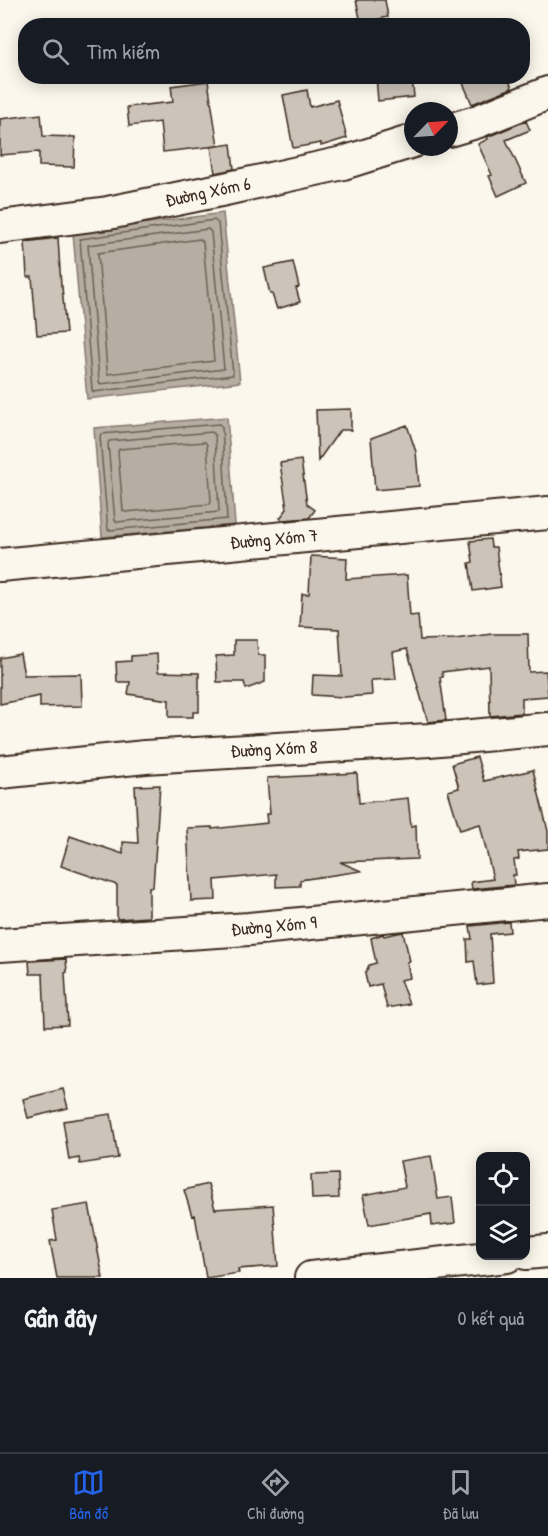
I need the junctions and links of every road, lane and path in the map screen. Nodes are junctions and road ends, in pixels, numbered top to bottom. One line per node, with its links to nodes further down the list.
1 (548, 93): 2 (street)
2 (458, 127)
3 (404, 144): 4 (street, Đường Xóm 6)
4 (0, 227)
5 (548, 513): 6 (street, Đường Xóm 7)
6 (0, 565)
7 (548, 729): 8 (street, Đường Xóm 8)
8 (0, 772)
9 (548, 900): 10 (street, Đường Xóm 9)
10 (0, 945)
11 (548, 1251): 12 (street)
12 (530, 1253)
13 (476, 1259): 14 (street)
14 (311, 1278)

